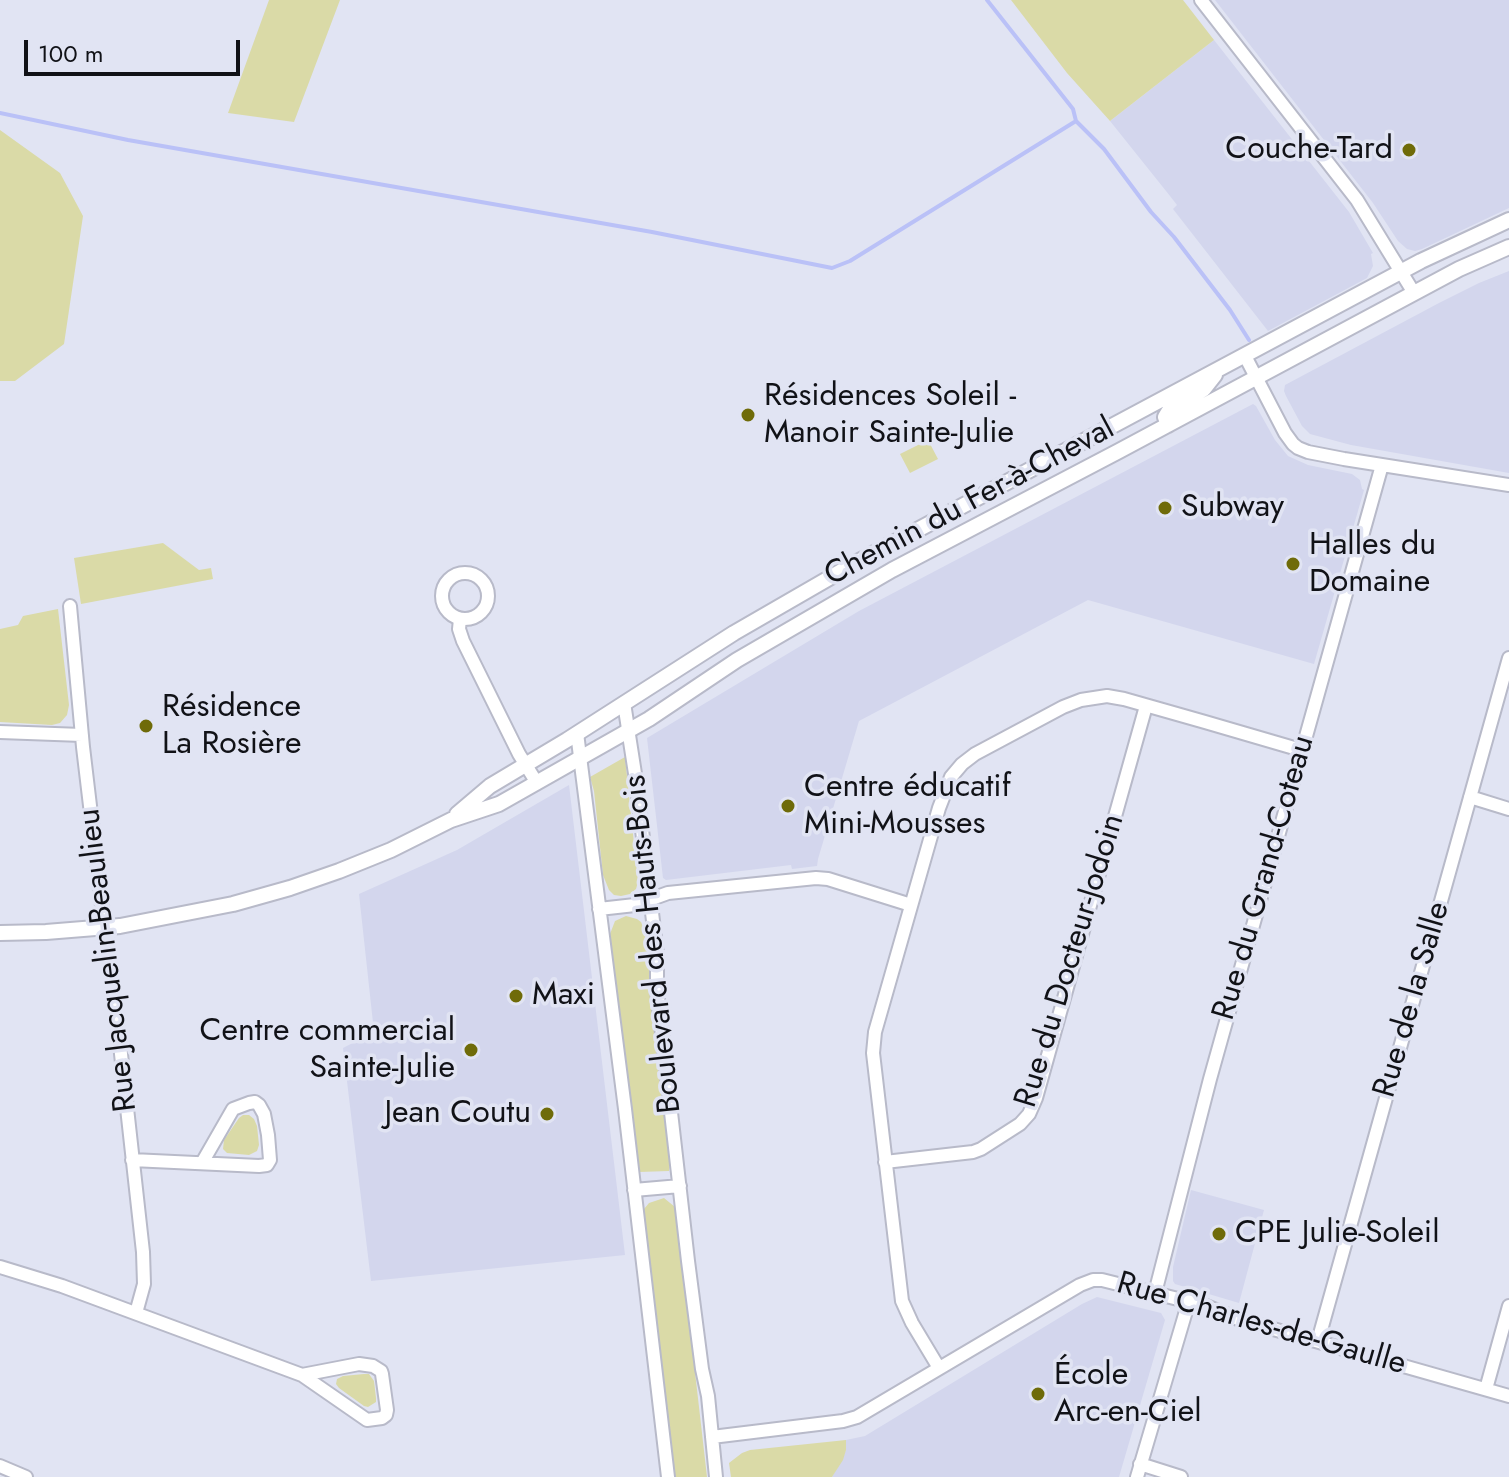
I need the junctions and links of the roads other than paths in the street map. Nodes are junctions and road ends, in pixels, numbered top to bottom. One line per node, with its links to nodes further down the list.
1 (1201, 0): 4 (street)
2 (1509, 220): 4 (street, Chemin du Fer-à-Cheval)
3 (1509, 247): 5 (street, Chemin du Fer-à-Cheval)
4 (1401, 272): 5 (street); 6 (street, Chemin du Fer-à-Cheval)
5 (1414, 293): 8 (street, Chemin du Fer-à-Cheval)
6 (1245, 356): 7 (street, Chemin du Fer-à-Cheval); 8 (street)
7 (1218, 371): 9 (street); 15 (street, Chemin du Fer-à-Cheval)
8 (1256, 377): 9 (street, Chemin du Fer-à-Cheval); 10 (street)
9 (1168, 425): 17 (street, Chemin du Fer-à-Cheval)
10 (1382, 465): 11 (street); 21 (street, Rue du Grand-Coteau)
11 (1509, 485)
12 (70, 606): 20 (street, Rue Jacquelin-Beaulieu)
13 (460, 619): 23 (street)
14 (1509, 658): 25 (street, Rue de la Salle)
15 (624, 703): 17 (street, Boulevard des Hauts-Bois); 19 (street, Chemin du Fer-à-Cheval)
16 (1146, 706): 21 (street); 29 (street); 34 (street, Rue du Docteur-Jodoin)
17 (630, 730): 22 (street, Chemin du Fer-à-Cheval); 28 (street, Boulevard des Hauts-Bois)
18 (0, 732): 20 (street)
19 (577, 733): 22 (street, Boulevard des Hauts-Bois); 23 (street, Chemin du Fer-à-Cheval)
20 (82, 735): 31 (street, Rue Jacquelin-Beaulieu)
21 (1301, 750): 39 (street, Rue du Grand-Coteau)
22 (580, 758): 24 (street, Chemin du Fer-à-Cheval); 30 (street, Boulevard des Hauts-Bois)
23 (526, 764): 24 (street); 27 (street, Chemin du Fer-à-Cheval)
24 (537, 783): 27 (street, Chemin du Fer-à-Cheval)
25 (1470, 797): 26 (street); 43 (street, Rue de la Salle)
26 (1509, 809)
27 (451, 820): 31 (street, Chemin du Fer-à-Cheval)
28 (649, 899): 29 (street); 30 (street); 36 (street, Boulevard des Hauts-Bois)
29 (911, 905): 34 (street)
30 (599, 909): 37 (street, Boulevard des Hauts-Bois)
31 (105, 928): 32 (street, Chemin du Fer-à-Cheval); 33 (street, Rue Jacquelin-Beaulieu)
32 (0, 933)
33 (132, 1160): 35 (street); 42 (street, Rue Jacquelin-Beaulieu)
34 (885, 1162): 44 (street)
35 (202, 1163): 35 (street)
36 (680, 1186): 37 (street); 48 (street, Boulevard des Hauts-Bois)
37 (634, 1190): 52 (street, Boulevard des Hauts-Bois)
38 (0, 1267): 42 (street)
39 (1155, 1293): 40 (street, Rue Charles-de-Gaulle); 44 (street, Rue Charles-de-Gaulle)
40 (1189, 1301): 43 (street, Rue Charles-de-Gaulle); 50 (street)
41 (1509, 1306): 46 (street)
42 (136, 1313): 45 (street)
43 (1318, 1341): 46 (street, Rue Charles-de-Gaulle)
44 (939, 1368): 48 (street, Rue Charles-de-Gaulle)
45 (302, 1375): 45 (street)
46 (1486, 1389): 47 (street, Rue Charles-de-Gaulle)
47 (1509, 1396)
48 (712, 1437): 53 (street, Boulevard des Hauts-Bois)
49 (0, 1466): 51 (street)
50 (1139, 1471): 54 (street)
51 (26, 1477)
52 (668, 1477)
53 (716, 1477)
54 (1181, 1477)

